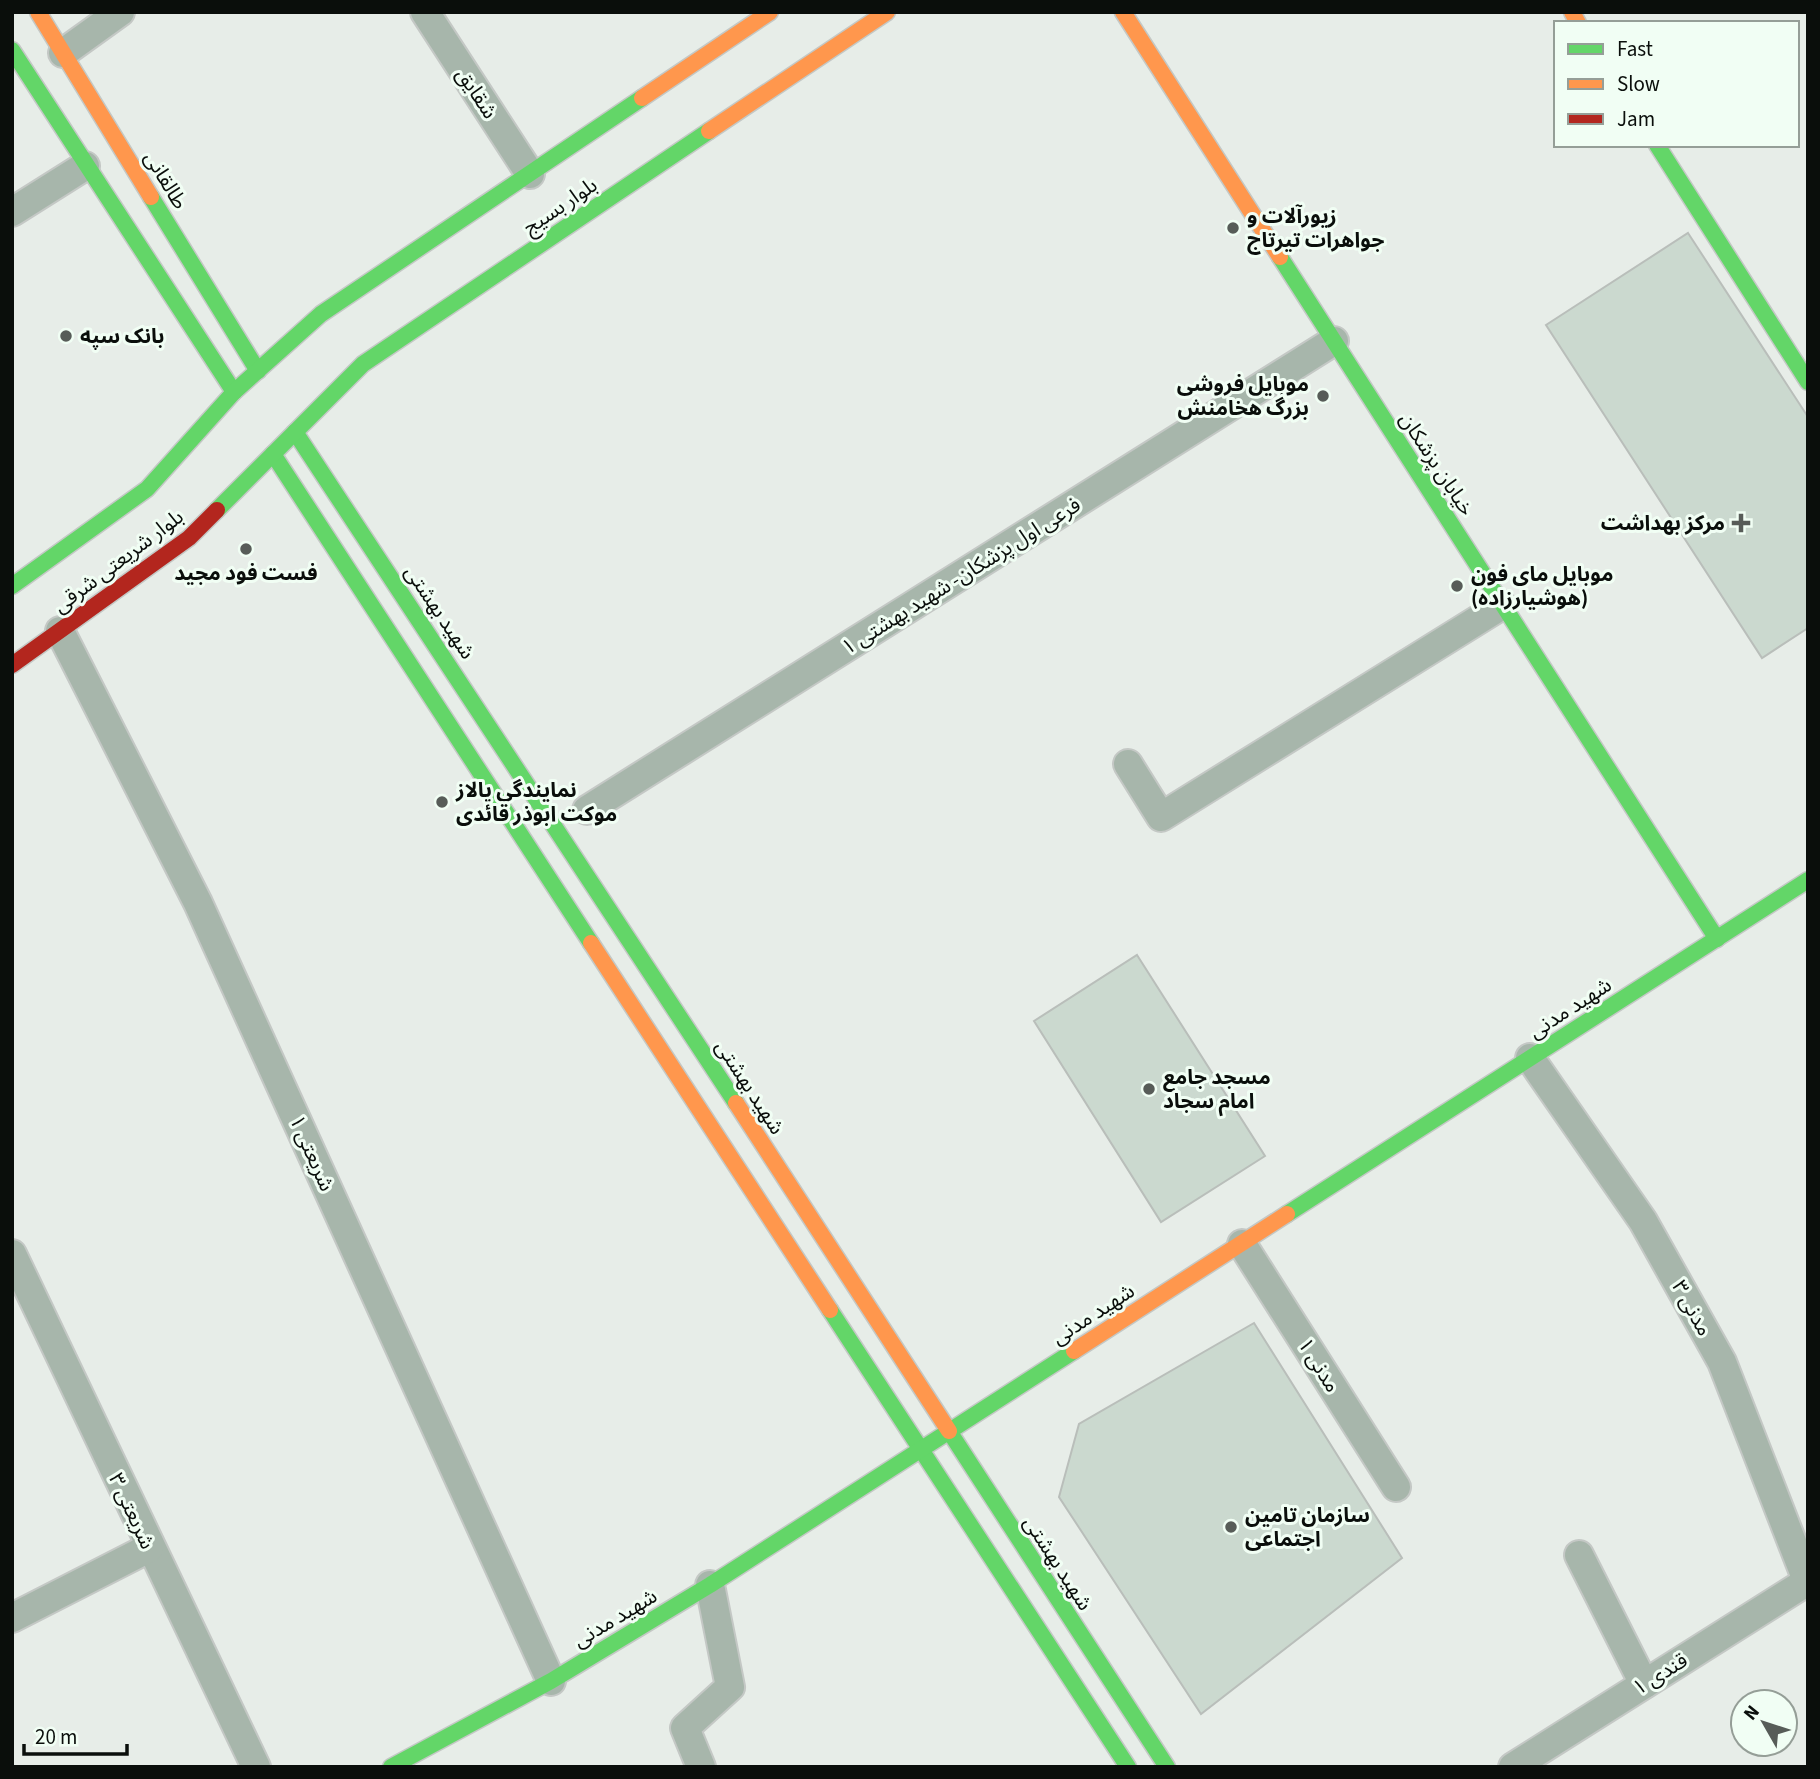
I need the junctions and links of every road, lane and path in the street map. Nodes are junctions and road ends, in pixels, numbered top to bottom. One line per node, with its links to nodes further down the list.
1 (38, 12): 8 (main road, طالقانی)
2 (120, 12): 8 (street)
3 (425, 12): 11 (street, شقایق)
4 (770, 12): 11 (main road, بلوار بسیج)
5 (887, 12): 17 (main road, بلوار بسیج)
6 (1123, 12): 13 (main road, خیابان پزشکان)
7 (12, 50): 10 (main road)
8 (63, 52): 14 (main road, طالقانی)
9 (1658, 147): 15 (main road)
10 (85, 166): 12 (street); 16 (main road)
11 (530, 174): 14 (main road, بلوار بسیج)
12 (12, 212)
13 (1334, 341): 20 (main road, خیابان پزشکان); 24 (street, فرعی اول پزشکان- شهید بهشتی ۱)
14 (258, 371): 16 (main road, بلوار بسیج)
15 (1808, 382)
16 (234, 392): 19 (main road, بلوار شریعتی شرقی)
17 (295, 432): 18 (main road, بلوار بسیج); 30 (main road, شهید بهشتی)
18 (273, 454): 21 (main road, بلوار شریعتی شرقی); 31 (main road)
19 (12, 586)
20 (1502, 605): 23 (street); 26 (main road, خیابان پزشکان)
21 (61, 631): 22 (main road, بلوار شریعتی شرقی); 38 (street, شریعتی ۱)
22 (12, 665)
23 (1128, 764)
24 (587, 810)
25 (1808, 880): 26 (main road, شهید مدنی)
26 (1717, 939): 27 (main road, شهید مدنی)
27 (1530, 1058): 28 (main road, شهید مدنی); 35 (street, مدنی ۳)
28 (1242, 1244): 30 (main road, شهید مدنی); 32 (street, مدنی ۱)
29 (12, 1254): 33 (street, شریعتی ۳)
30 (948, 1433): 31 (main road, شهید مدنی); 44 (main road, شهید بهشتی)
31 (923, 1449): 36 (main road, شهید مدنی); 43 (main road)
32 (1396, 1487)
33 (149, 1548): 37 (street); 40 (street, شریعتی ۳)
34 (1579, 1555): 39 (street)
35 (1808, 1582): 39 (street, قندی ۱)
36 (710, 1585): 38 (main road, شهید مدنی); 42 (street)
37 (12, 1618)
38 (551, 1681): 41 (main road, شهید مدنی)
39 (1644, 1684): 45 (street, قندی ۱)
40 (256, 1767)
41 (391, 1767)
42 (701, 1767)
43 (1128, 1767)
44 (1167, 1767)
45 (1513, 1767)

